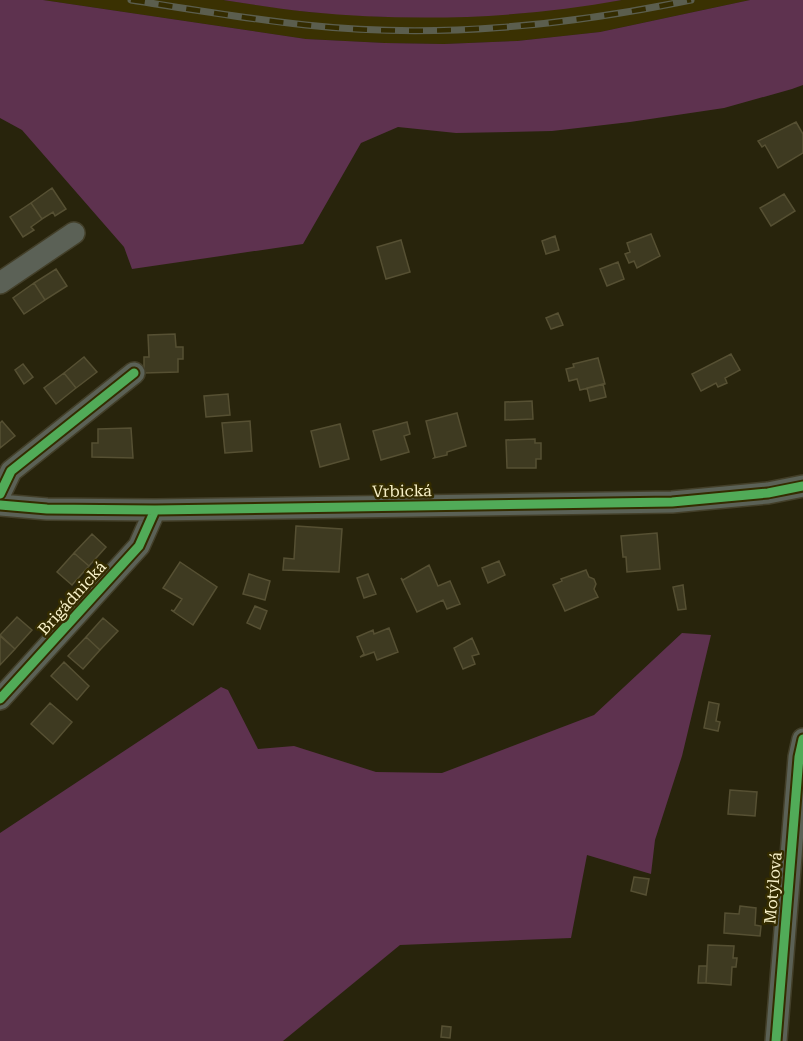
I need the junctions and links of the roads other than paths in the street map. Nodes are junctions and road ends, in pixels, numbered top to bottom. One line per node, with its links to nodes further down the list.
1 (74, 234): 2 (street)
2 (0, 283)
3 (134, 373): 5 (street)
4 (803, 486): 7 (street, Vrbická)
5 (0, 494)
6 (0, 505): 7 (street, Vrbická)
7 (155, 510): 8 (street, Brigádnická)
8 (0, 699)
9 (802, 751): 10 (street, Motýlová)
10 (776, 1041)

